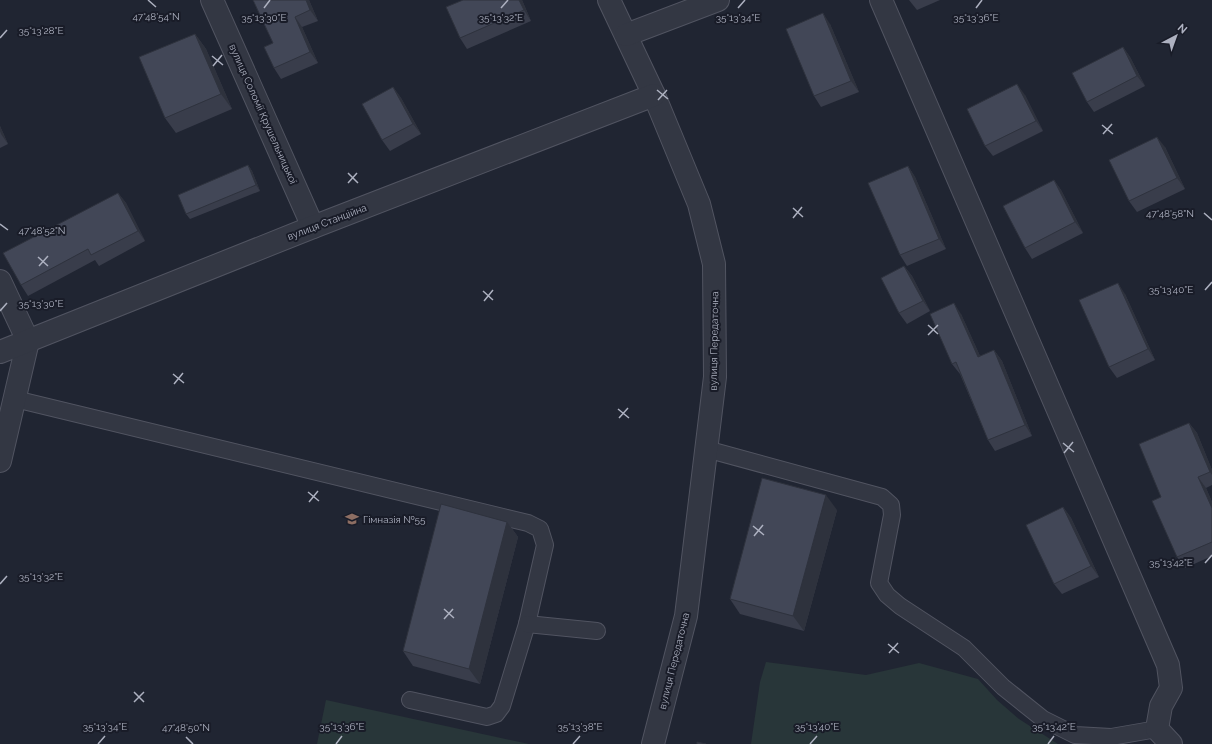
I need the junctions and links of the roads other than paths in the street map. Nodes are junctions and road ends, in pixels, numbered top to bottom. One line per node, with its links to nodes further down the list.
1 (212, 0): 7 (street, вулиця Соломії Крушельницької)
2 (610, 0): 5 (street, вулиця Передаточна)
3 (718, 0): 5 (street)
4 (881, 0): 17 (street)
5 (626, 35): 6 (street, вулиця Передаточна)
6 (654, 94): 7 (street, вулиця Станційна); 12 (street, вулиця Передаточна)
7 (313, 227): 9 (street, вулиця Станційна)
8 (0, 280): 9 (street)
9 (28, 341): 10 (street, вулиця Станційна); 11 (street)
10 (0, 352)
11 (15, 399): 13 (street); 14 (lane)
12 (706, 449): 17 (lane); 18 (street, вулиця Передаточна)
13 (0, 461)
14 (527, 624): 15 (lane); 16 (lane)
15 (597, 631)
16 (410, 700)
17 (1164, 736)
18 (652, 744)

